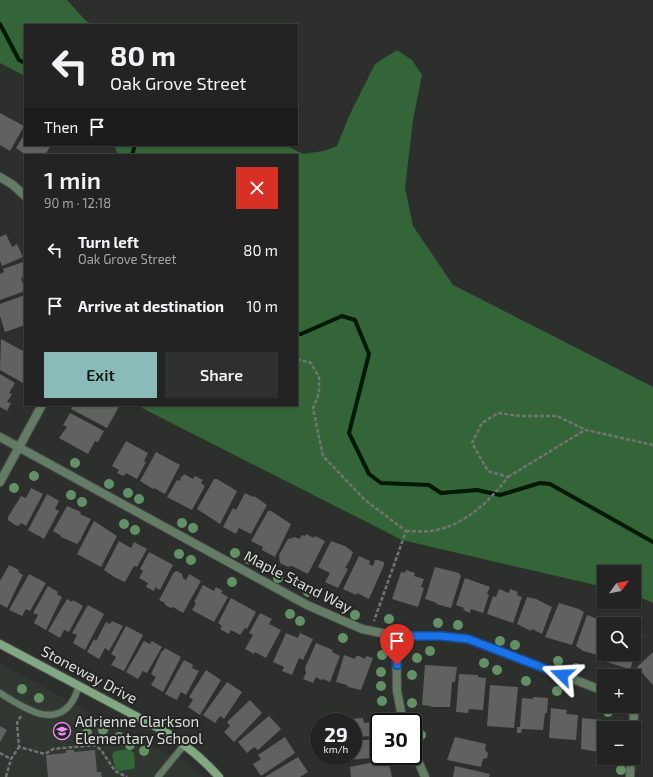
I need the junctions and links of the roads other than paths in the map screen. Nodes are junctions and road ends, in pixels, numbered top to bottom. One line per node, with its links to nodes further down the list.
1 (0, 177): 2 (street)
2 (24, 195)
3 (41, 406): 5 (street)
4 (0, 437): 5 (street, Maple Stand Way)
5 (19, 447): 6 (street); 7 (street, Maple Stand Way)
6 (0, 482)
7 (396, 636): 10 (street, Maple Stand Way); 12 (street)
8 (0, 644): 9 (street, Stoneway Drive)
9 (79, 686): 11 (lane); 13 (street, Stoneway Drive)
10 (597, 688)
11 (0, 693)
12 (401, 713)
13 (185, 744): 16 (lane); 17 (street, Stoneway Drive)
14 (419, 765): 18 (street)
15 (631, 765): 19 (street)
16 (158, 777)
17 (219, 777)
18 (424, 777)
19 (630, 777)

